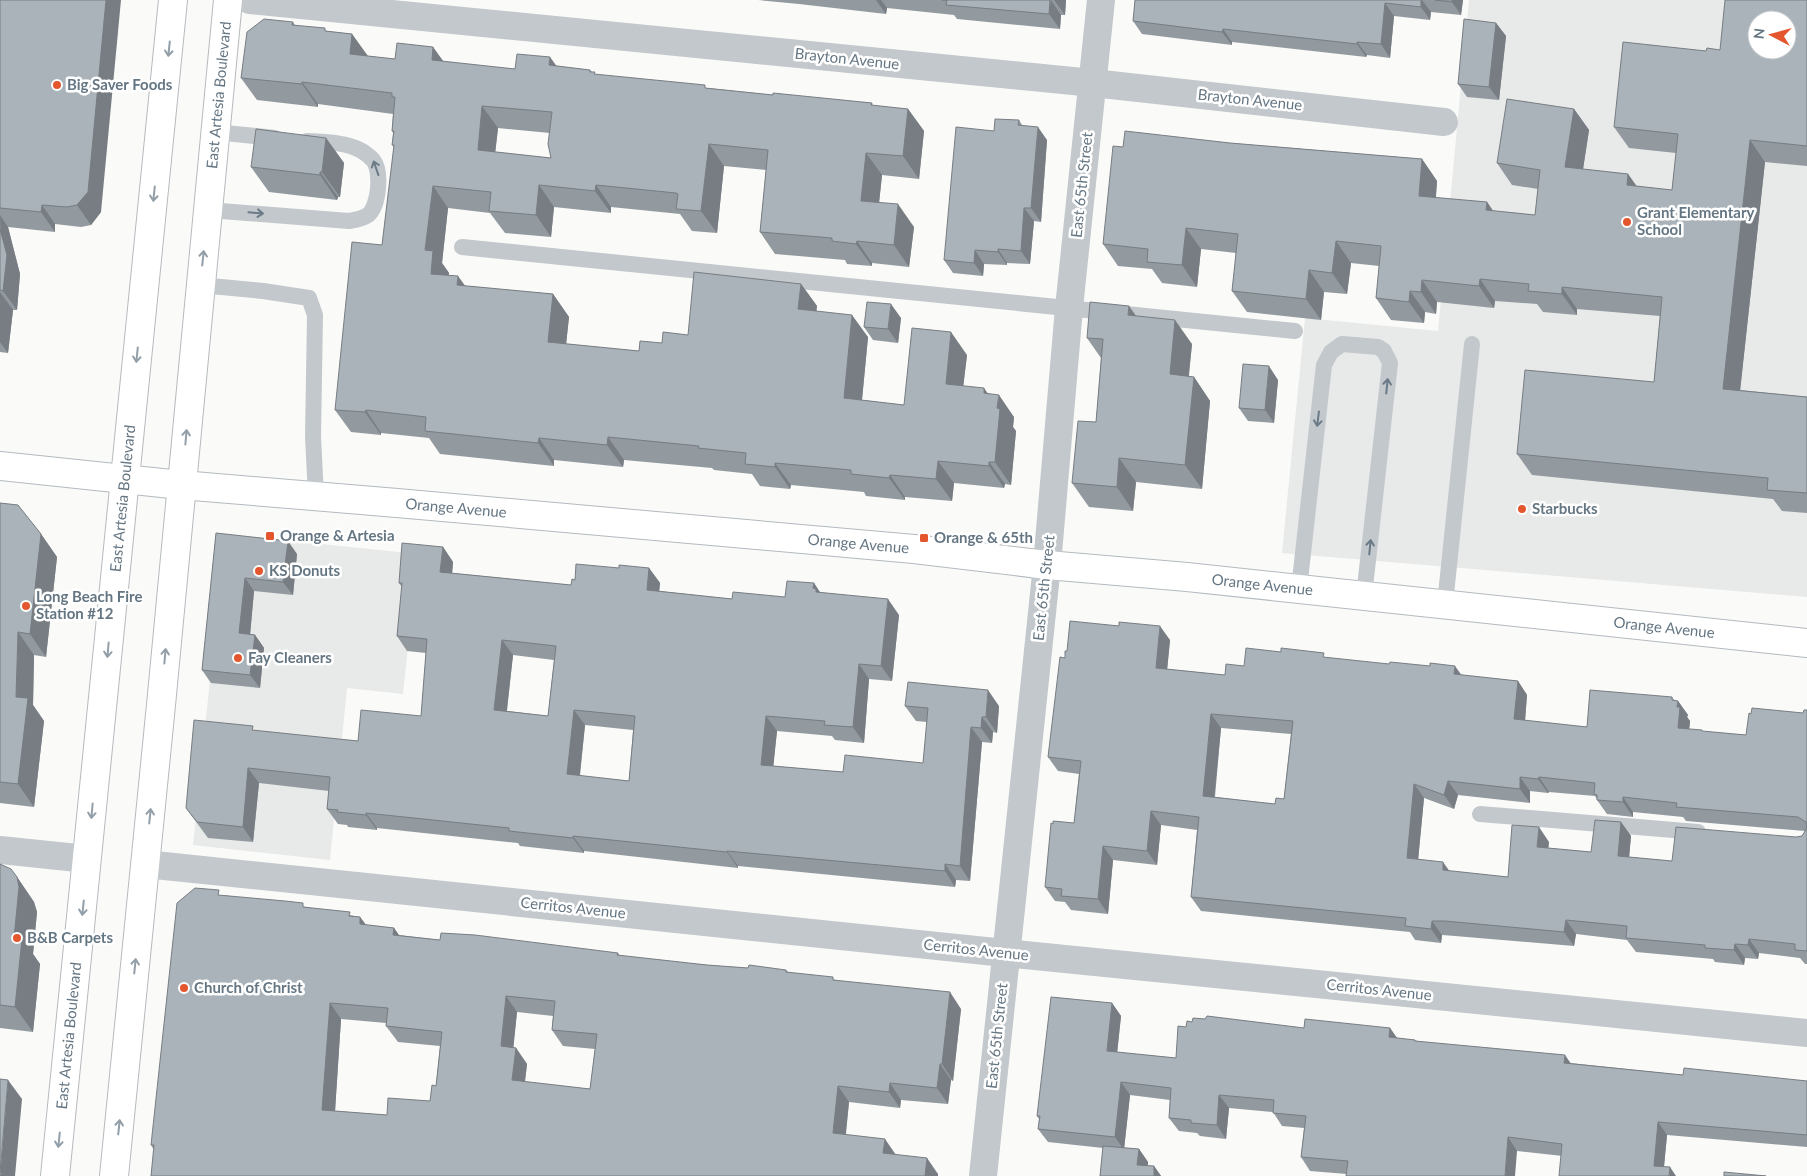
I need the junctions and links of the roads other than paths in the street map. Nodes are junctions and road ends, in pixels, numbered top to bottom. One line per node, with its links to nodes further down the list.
1 (173, 0): 16 (main road, East Artesia Boulevard, one-way to 16)
2 (228, 0): 8 (main road, East Artesia Boulevard)
3 (250, 0): 5 (street, Brayton Avenue)
4 (1101, 0): 6 (street, East 65th Street)
5 (405, 7): 6 (street, Brayton Avenue)
6 (1093, 83): 7 (street, Brayton Avenue); 12 (street, East 65th Street)
7 (1444, 122)
8 (215, 132): 9 (main road, East Artesia Boulevard); 9 (lane, one-way to 8)
9 (208, 210): 11 (main road, East Artesia Boulevard, one-way to 9)
10 (462, 247): 12 (lane)
11 (200, 285): 17 (main road, East Artesia Boulevard, one-way to 11); 18 (lane)
12 (1069, 308): 13 (lane); 19 (street, East 65th Street)
13 (1295, 331)
14 (1472, 344): 22 (lane)
15 (0, 466): 16 (main road, Orange Avenue)
16 (124, 479): 17 (main road, Orange Avenue); 27 (main road, East Artesia Boulevard, one-way to 27)
17 (181, 485): 18 (main road, Orange Avenue); 28 (main road, East Artesia Boulevard, one-way to 17)
18 (316, 496): 19 (main road, Orange Avenue)
19 (1047, 565): 20 (main road, Orange Avenue); 29 (street, East 65th Street)
20 (1299, 589): 21 (main road, Orange Avenue); 21 (lane, one-way to 20)
21 (1364, 596): 22 (main road, Orange Avenue)
22 (1445, 604): 23 (main road, Orange Avenue)
23 (1807, 643)
24 (1480, 814): 25 (lane)
25 (1718, 834)
26 (0, 850): 27 (street)
27 (87, 859): 31 (main road, East Artesia Boulevard, one-way to 31)
28 (145, 864): 29 (street, Cerritos Avenue); 32 (main road, East Artesia Boulevard, one-way to 28)
29 (1006, 953): 30 (street, Cerritos Avenue); 33 (street, East 65th Street)
30 (1807, 1033)
31 (55, 1176)
32 (114, 1176)
33 (983, 1176)

